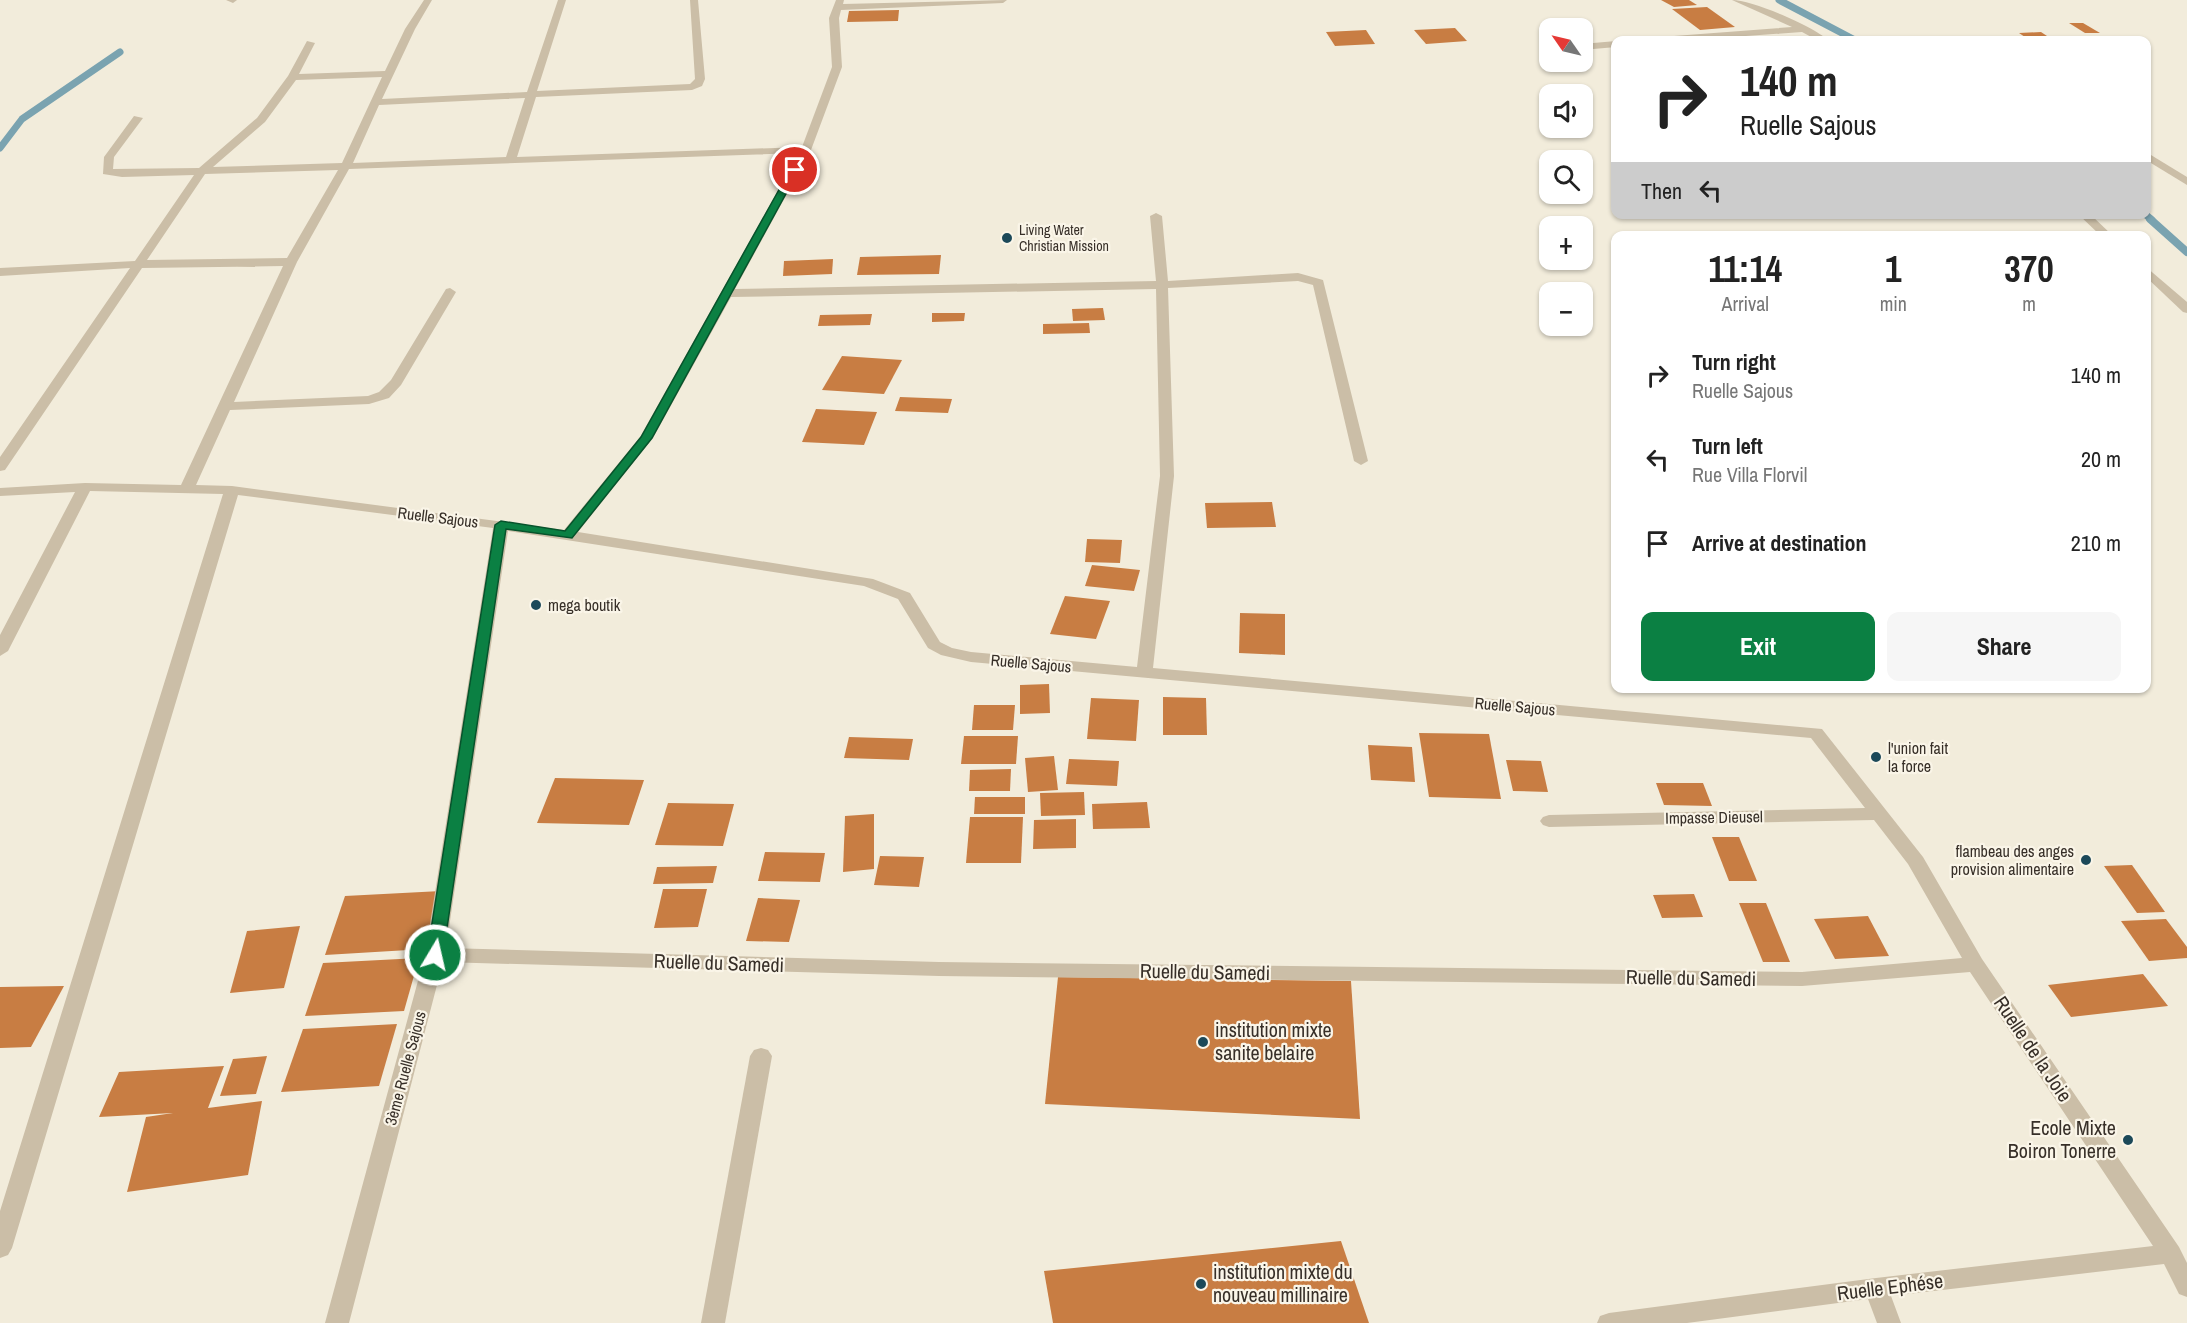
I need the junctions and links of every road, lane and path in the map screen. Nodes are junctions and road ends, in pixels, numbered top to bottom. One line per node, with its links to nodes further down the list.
1 (428, 0): 14 (street)
2 (562, 0): 16 (street)
3 (694, 0): 16 (street)
4 (1002, 0): 6 (street)
5 (1736, 0): 8 (street)
6 (971, 1): 7 (street)
7 (839, 3): 19 (street)
8 (1804, 29): 9 (street); 10 (street)
9 (1713, 36)
10 (1816, 36)
11 (310, 44): 15 (street)
12 (1611, 44): 13 (street)
13 (1593, 46)
14 (388, 74): 15 (street); 17 (street)
15 (293, 77): 23 (street)
16 (532, 94): 17 (street); 21 (street)
17 (375, 102): 22 (street)
18 (138, 118): 23 (street)
19 (806, 150): 21 (street); 34 (street)
20 (2151, 158): 24 (street)
21 (510, 161): 22 (street)
22 (345, 167): 23 (street); 28 (street)
23 (202, 171): 29 (street)
24 (2187, 182)
25 (1156, 216): 32 (street)
26 (2089, 219): 27 (street)
27 (2102, 231)
28 (291, 262): 29 (street); 36 (street)
29 (137, 264): 30 (street); 38 (street)
30 (0, 272)
31 (2151, 275): 35 (street)
32 (1162, 285): 34 (street); 37 (street); 46 (street)
33 (450, 292): 36 (street)
34 (728, 293): 44 (street)
35 (2187, 309)
36 (225, 406): 40 (street)
37 (1361, 462)
38 (0, 467)
39 (86, 486): 40 (street, Ruelle Sajous); 42 (street, Ruelle Sajous); 45 (street)
40 (187, 488): 41 (street, Ruelle Sajous)
41 (232, 490): 43 (street, Ruelle Sajous); 52 (street)
42 (0, 492)
43 (501, 525): 44 (street, Ruelle Sajous); 49 (street, 3ème Ruelle Sajous)
44 (568, 535): 46 (street, Ruelle Sajous)
45 (0, 651)
46 (1144, 674): 47 (street, Ruelle Sajous)
47 (1879, 814): 48 (street, Impasse Dieusel); 50 (street, Ruelle Sajous)
48 (1549, 821)
49 (435, 955): 50 (street, Ruelle du Samedi); 56 (street, 3ème Ruelle Sajous)
50 (1975, 964): 53 (street, Ruelle de la Joie)
51 (761, 1056): 57 (street)
52 (0, 1248)
53 (2171, 1254): 54 (street, Ruelle de la Joie); 55 (street, Ruelle Ephése)
54 (2187, 1287)
55 (1876, 1288): 58 (street, Ruelle Ephése); 59 (street)
56 (337, 1323)
57 (713, 1323)
58 (1609, 1323)
59 (1890, 1323)

